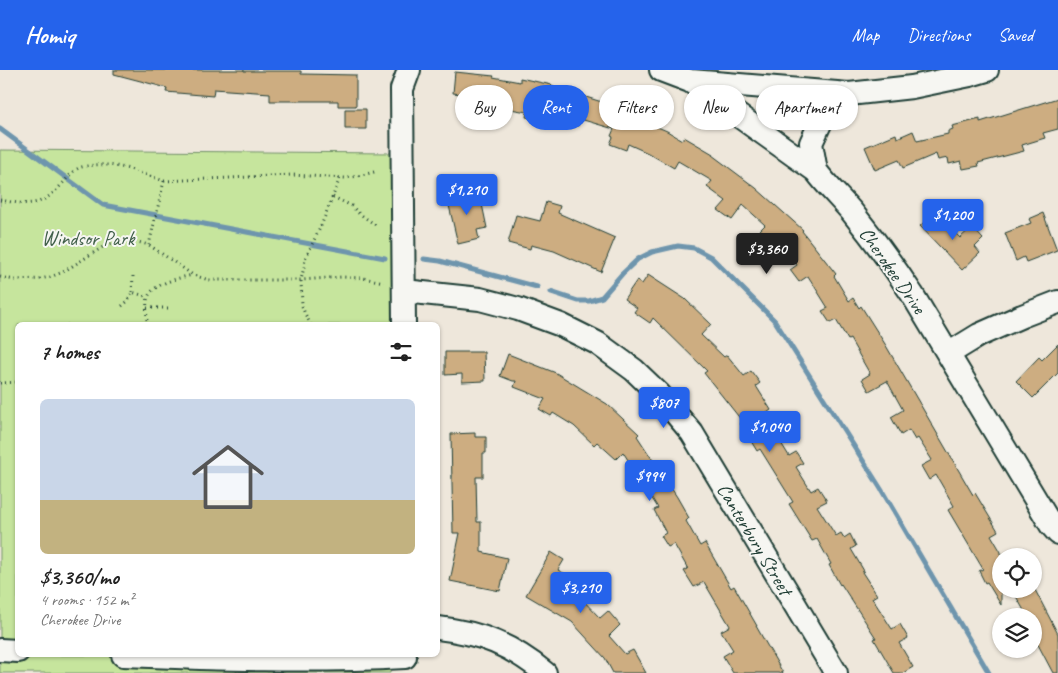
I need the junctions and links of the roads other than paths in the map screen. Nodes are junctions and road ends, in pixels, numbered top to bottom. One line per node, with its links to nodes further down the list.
1 (660, 70): 4 (street, Cherokee Drive)
2 (987, 70): 6 (street)
3 (402, 76): 9 (street)
4 (690, 81): 5 (street); 8 (street, Cherokee Drive)
5 (756, 86)
6 (858, 93)
7 (817, 130): 8 (street)
8 (816, 171): 12 (street, Cherokee Drive)
9 (396, 287): 11 (street); 20 (street, Canterbury Street)
10 (1058, 302): 12 (street)
11 (403, 322)
12 (948, 354): 13 (street, Cherokee Drive)
13 (1058, 533)
14 (440, 628): 19 (street)
15 (0, 650): 16 (street)
16 (15, 651)
17 (178, 657): 18 (street)
18 (405, 662)
19 (545, 673)
20 (836, 673)

